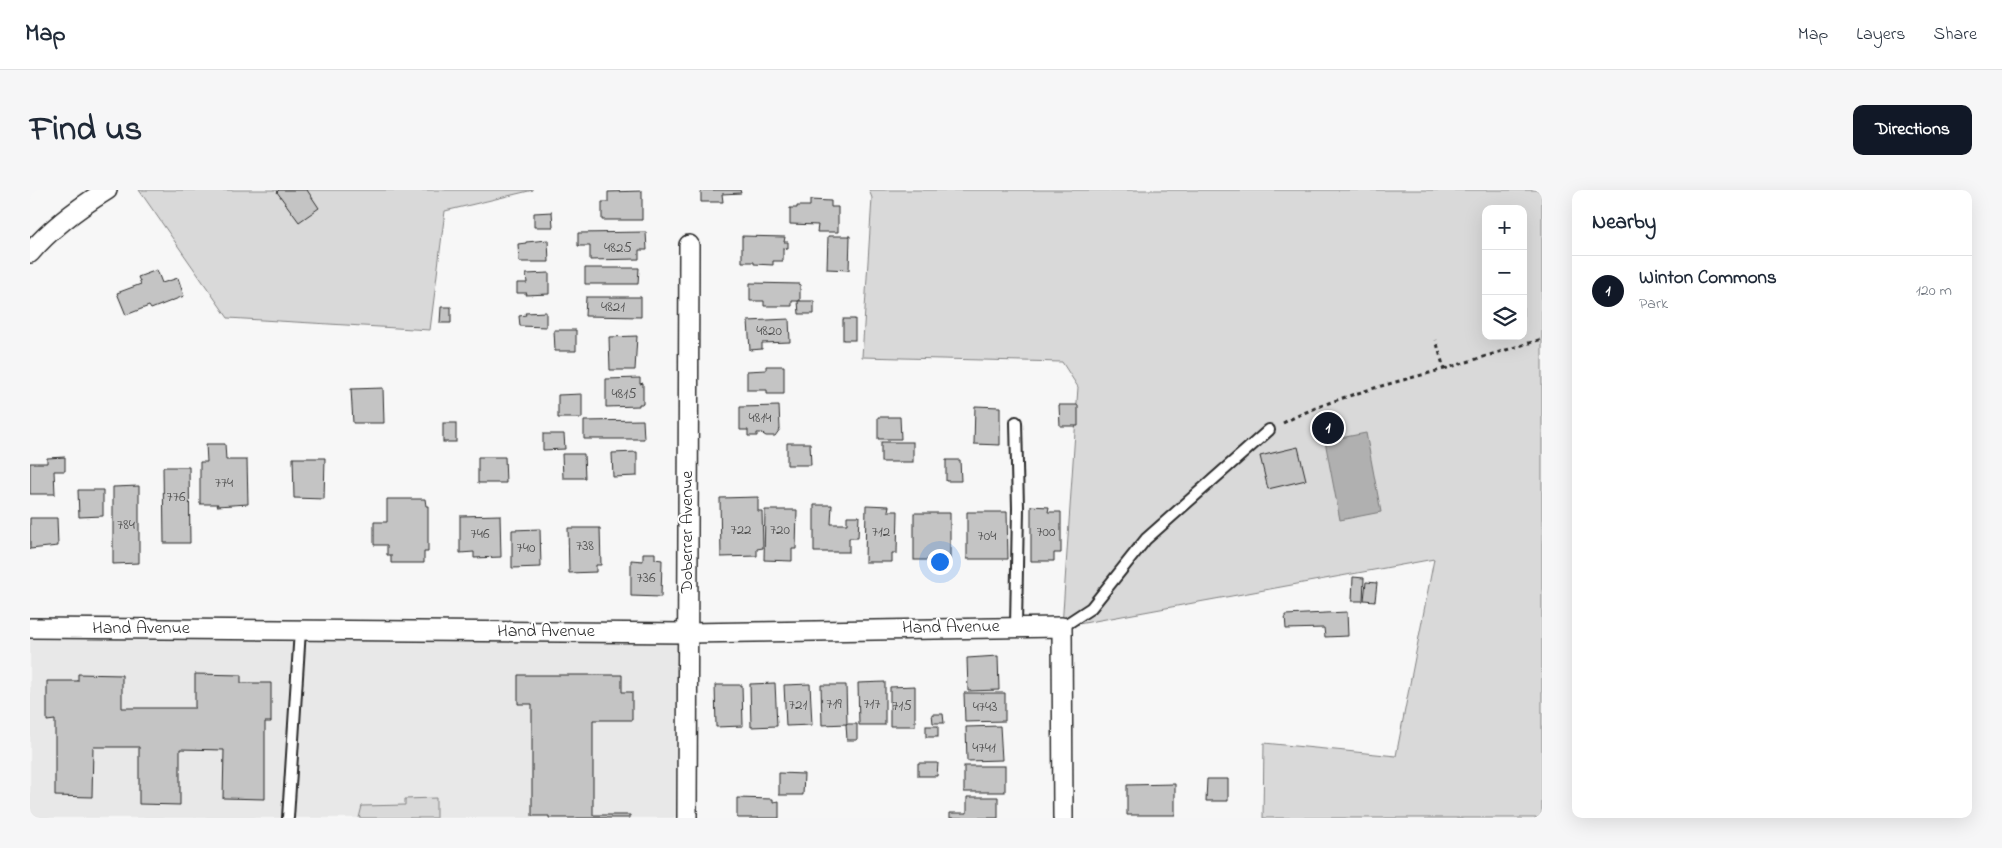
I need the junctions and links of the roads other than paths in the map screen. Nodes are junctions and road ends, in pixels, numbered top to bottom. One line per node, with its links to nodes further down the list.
1 (107, 190): 3 (street)
2 (689, 246): 10 (street, Doberrer Avenue)
3 (30, 253)
4 (1016, 422): 6 (lane)
5 (1269, 430): 7 (lane)
6 (1016, 627): 7 (street, Hand Avenue); 10 (street, Hand Avenue)
7 (1062, 627): 13 (street)
8 (30, 628): 9 (street, Hand Avenue)
9 (300, 630): 10 (street, Hand Avenue); 11 (lane)
10 (687, 632): 12 (street, Doberrer Avenue)
11 (288, 818)
12 (687, 818)
13 (1063, 818)

